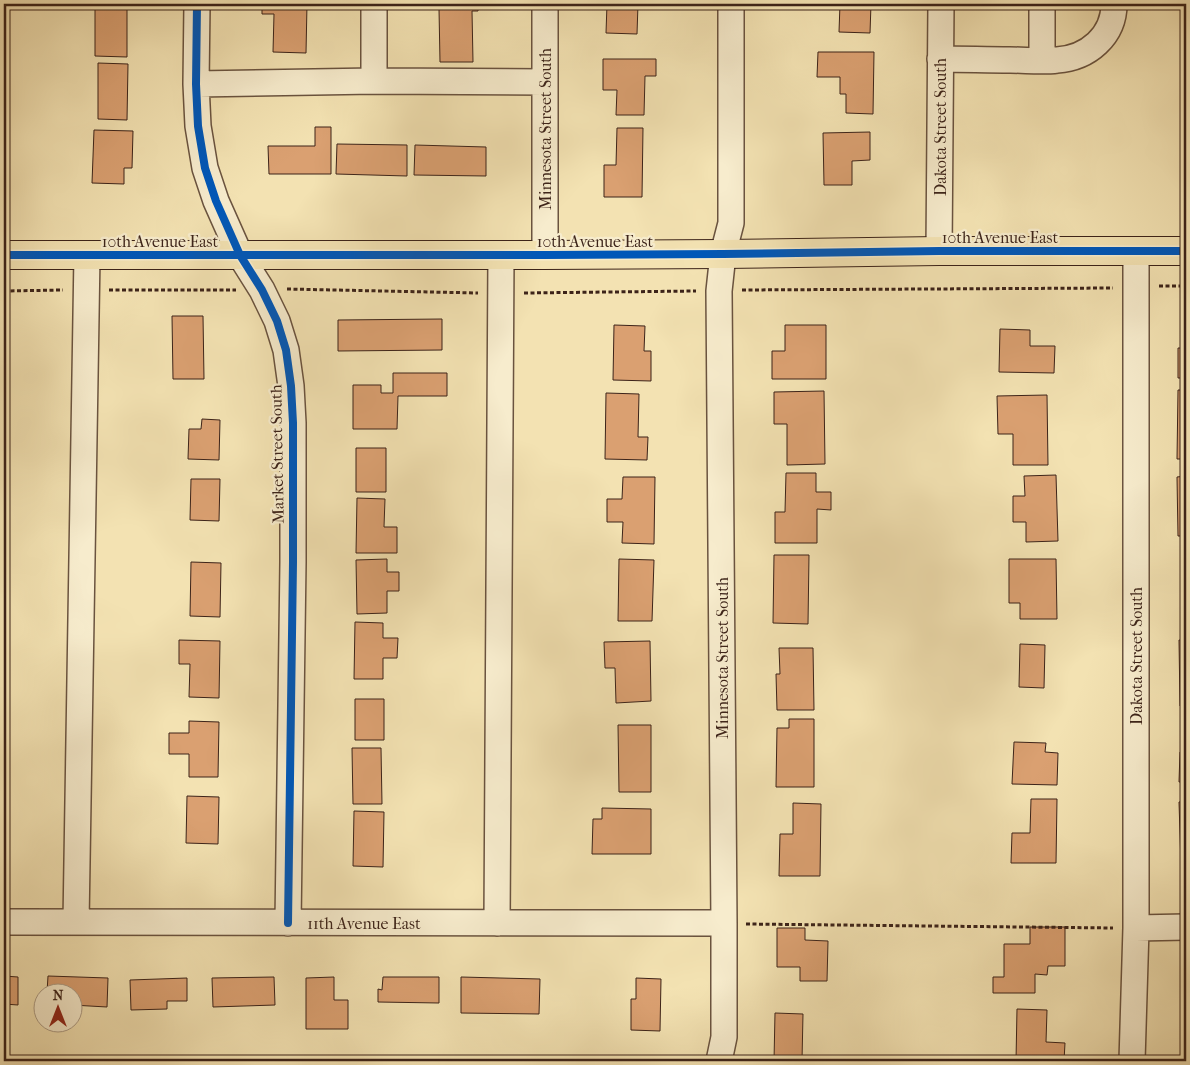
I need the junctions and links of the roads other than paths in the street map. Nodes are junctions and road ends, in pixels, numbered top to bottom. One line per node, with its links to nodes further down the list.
1 (197, 4): 12 (street, Market Street South)
2 (374, 4): 10 (street)
3 (545, 4): 11 (street, Minnesota Street South)
4 (731, 4): 16 (street, Minnesota Street South)
5 (941, 4): 8 (street, Dakota Street South)
6 (1042, 4): 9 (street)
7 (1114, 4): 9 (street)
8 (940, 59): 9 (street); 13 (street, Dakota Street South)
9 (1042, 60)
10 (374, 81): 11 (street); 12 (street)
11 (545, 82): 21 (street, Minnesota Street South)
12 (196, 84): 19 (street, Market Street South)
13 (939, 250): 14 (main road, 10th Avenue East); 16 (main road, 10th Avenue East)
14 (1136, 250): 15 (main road, 10th Avenue East); 28 (street, Dakota Street South)
15 (1186, 250)
16 (723, 254): 21 (main road, 10th Avenue East); 26 (street, Minnesota Street South)
17 (4, 255): 18 (main road, 10th Avenue East)
18 (87, 255): 19 (main road, 10th Avenue East); 23 (street)
19 (240, 255): 20 (main road, 10th Avenue East); 24 (street, Market Street South)
20 (501, 255): 21 (main road, 10th Avenue East); 25 (street)
21 (545, 255)
22 (4, 922): 23 (street, 11th Avenue East)
23 (76, 922): 24 (street, 11th Avenue East)
24 (288, 923): 25 (street, 11th Avenue East)
25 (497, 924): 26 (street, 11th Avenue East)
26 (724, 924): 29 (street, Minnesota Street South)
27 (1186, 927): 28 (street)
28 (1136, 928): 30 (street, Dakota Street South)
29 (720, 1061)
30 (1132, 1061)

